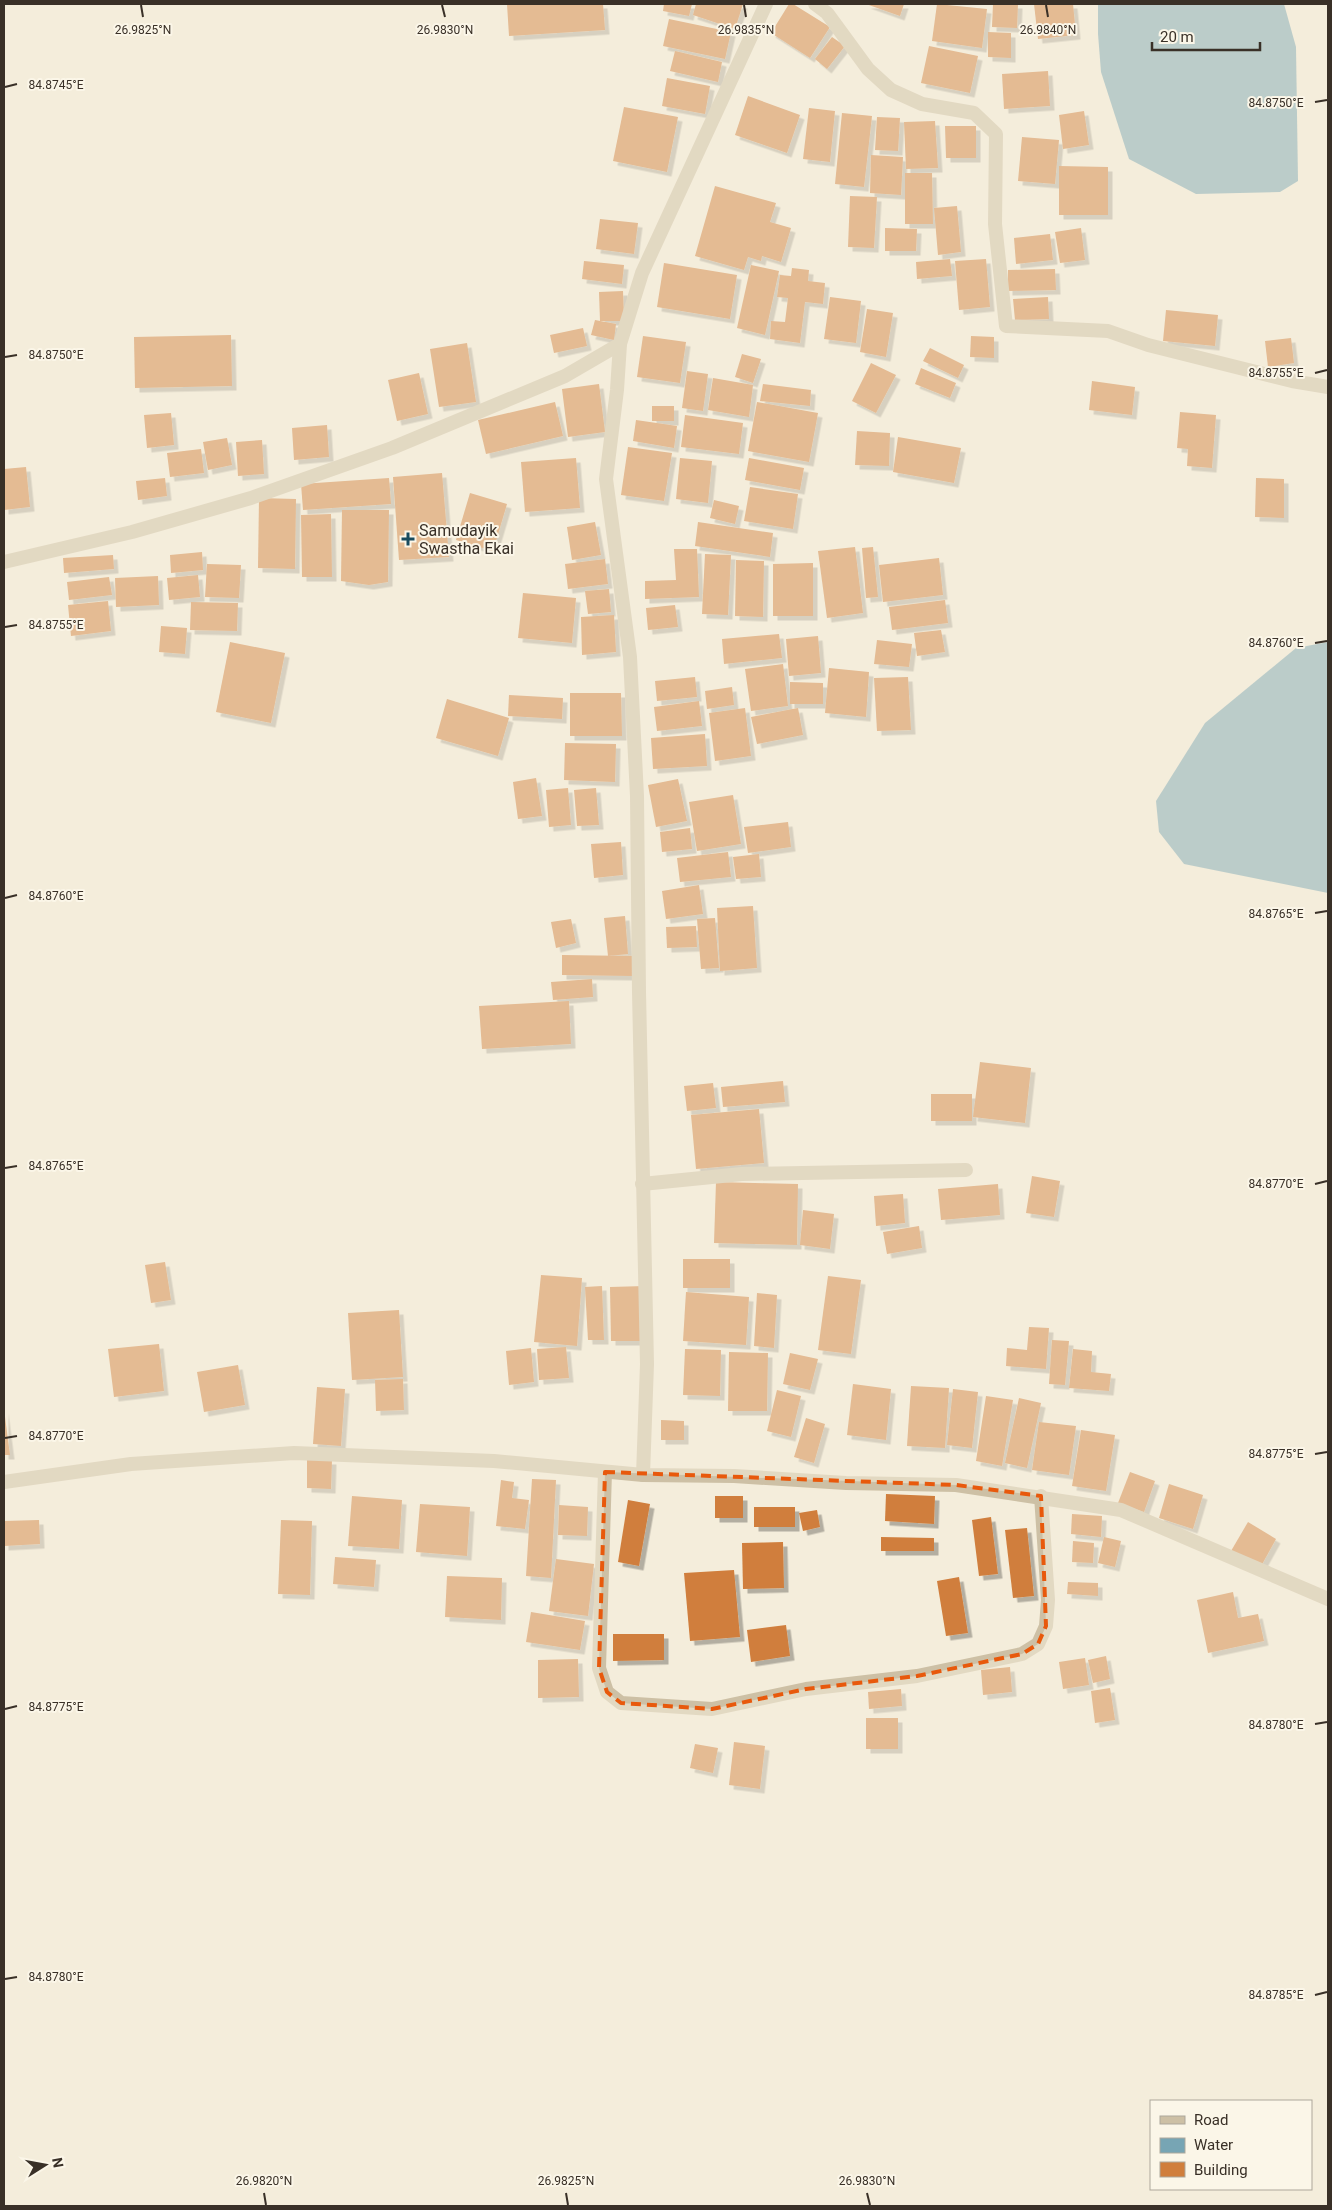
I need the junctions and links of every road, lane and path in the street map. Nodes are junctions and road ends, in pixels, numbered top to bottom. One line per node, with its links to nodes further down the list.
1 (766, 4): 3 (street)
2 (815, 4): 4 (street)
3 (620, 344): 5 (street); 7 (street)
4 (1328, 387)
5 (4, 562)
6 (966, 1170): 7 (street)
7 (642, 1184): 9 (street)
8 (605, 1472): 9 (street); 10 (street); 11 (street)
9 (643, 1475): 11 (street)
10 (4, 1482)
11 (1041, 1496): 12 (street)
12 (1328, 1599)

